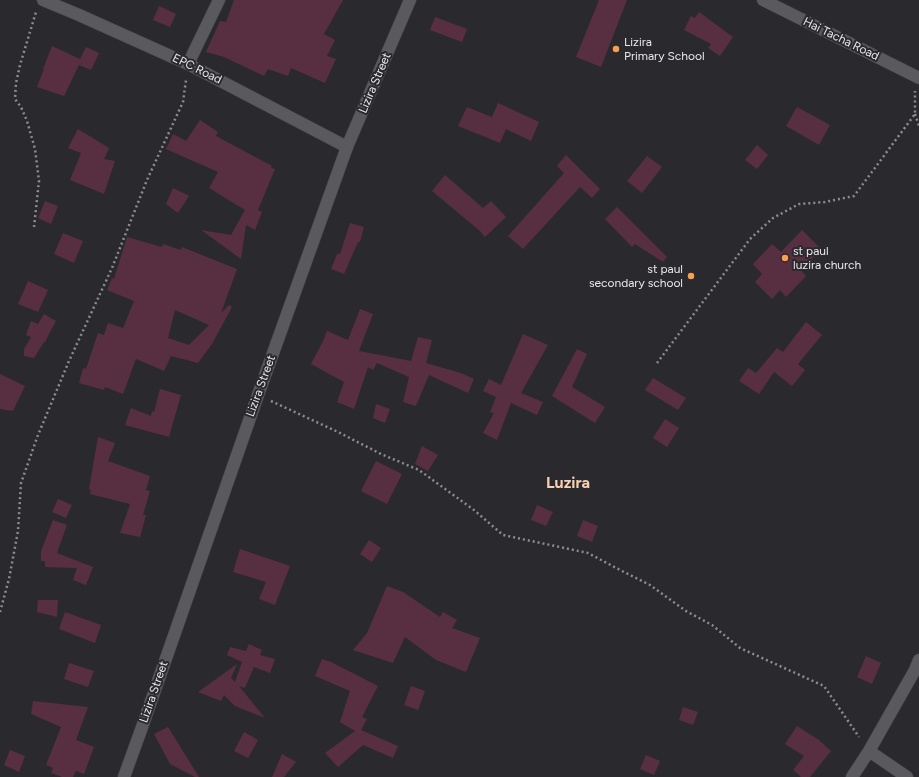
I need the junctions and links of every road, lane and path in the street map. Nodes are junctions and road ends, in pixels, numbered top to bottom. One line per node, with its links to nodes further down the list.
1 (43, 0): 6 (street, EPC Road)
2 (219, 0): 6 (street)
3 (410, 0): 10 (street, Lizira Street)
4 (763, 0): 7 (street, Hai Tacha Road)
5 (36, 11): 11 (path)
6 (188, 64): 10 (street, EPC Road); 14 (path)
7 (917, 77): 8 (path)
8 (915, 114): 9 (path); 12 (path)
9 (919, 126)
10 (347, 147): 13 (street, Lizira Street)
11 (34, 227)
12 (657, 363)
13 (258, 395): 16 (path); 17 (street, Lizira Street)
14 (0, 612)
15 (919, 660): 16 (street)
16 (869, 752): 18 (street); 19 (street)
17 (124, 777)
18 (852, 777)
19 (908, 777)

